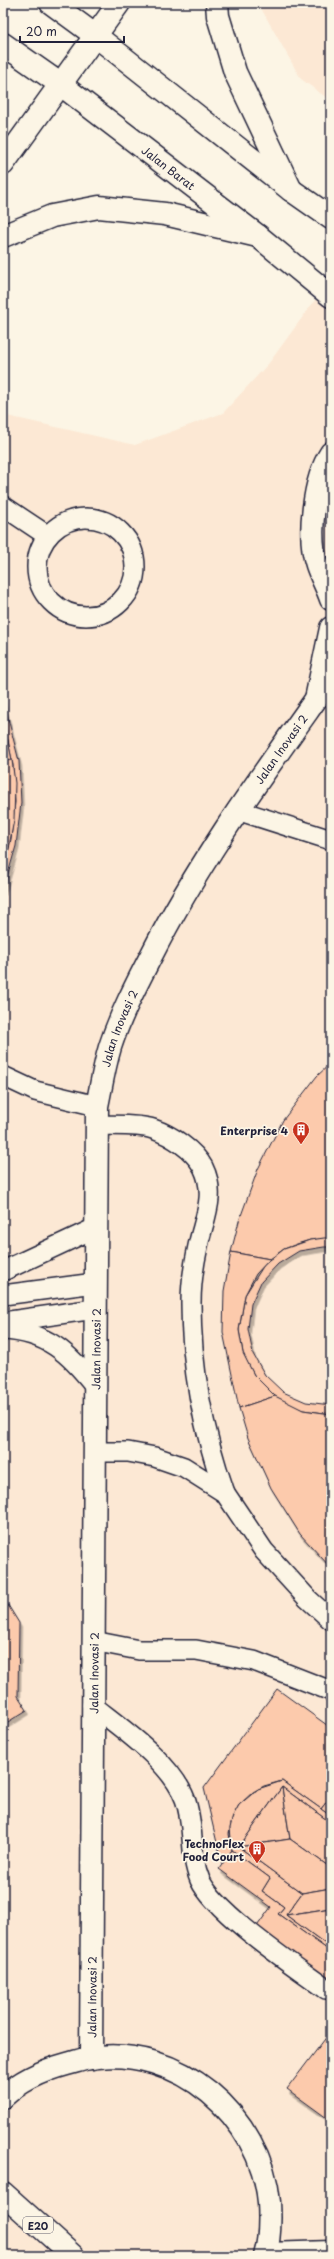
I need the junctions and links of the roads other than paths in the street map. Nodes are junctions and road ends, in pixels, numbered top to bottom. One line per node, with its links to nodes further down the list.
1 (119, 3): 4 (main road)
2 (217, 3): 8 (main road)
3 (52, 4): 4 (main road)
4 (96, 36): 6 (main road); 8 (main road)
5 (7, 47): 6 (main road, Jalan Barat)
6 (60, 84): 7 (main road); 11 (main road, Jalan Barat)
7 (3, 164)
8 (291, 190): 9 (main road)
9 (331, 218)
10 (3, 236): 11 (main road)
11 (258, 236): 12 (main road, Jalan Barat)
12 (331, 296)
13 (331, 454): 16 (main road)
14 (3, 506): 15 (lane)
15 (48, 536): 15 (lane)
16 (331, 599)
17 (331, 628): 19 (main road)
18 (331, 683): 19 (main road)
19 (316, 698): 20 (main road, Jalan Inovasi 2)
20 (237, 810): 21 (lane); 23 (main road, Jalan Inovasi 2)
21 (331, 840)
22 (3, 1076): 23 (lane)
23 (96, 1116): 24 (main road, Jalan Inovasi 2); 33 (lane)
24 (96, 1228): 25 (lane); 26 (main road, Jalan Inovasi 2)
25 (3, 1271)
26 (95, 1283): 27 (lane); 28 (main road, Jalan Inovasi 2)
27 (3, 1295)
28 (95, 1309): 29 (lane); 31 (main road, Jalan Inovasi 2)
29 (3, 1322)
30 (3, 1330): 31 (lane)
31 (95, 1386): 32 (main road, Jalan Inovasi 2)
32 (94, 1452): 33 (lane); 35 (main road, Jalan Inovasi 2)
33 (225, 1493): 34 (lane)
34 (331, 1620)
35 (93, 1641): 36 (lane); 37 (main road, Jalan Inovasi 2)
36 (331, 1691)
37 (92, 1705): 38 (lane); 39 (main road, Jalan Inovasi 2)
38 (326, 1989)
39 (91, 2058): 40 (main road); 43 (main road)
40 (3, 2097)
41 (3, 2193): 44 (main road, E20)
42 (331, 2252): 43 (main road)
43 (266, 2255)
44 (73, 2256)

